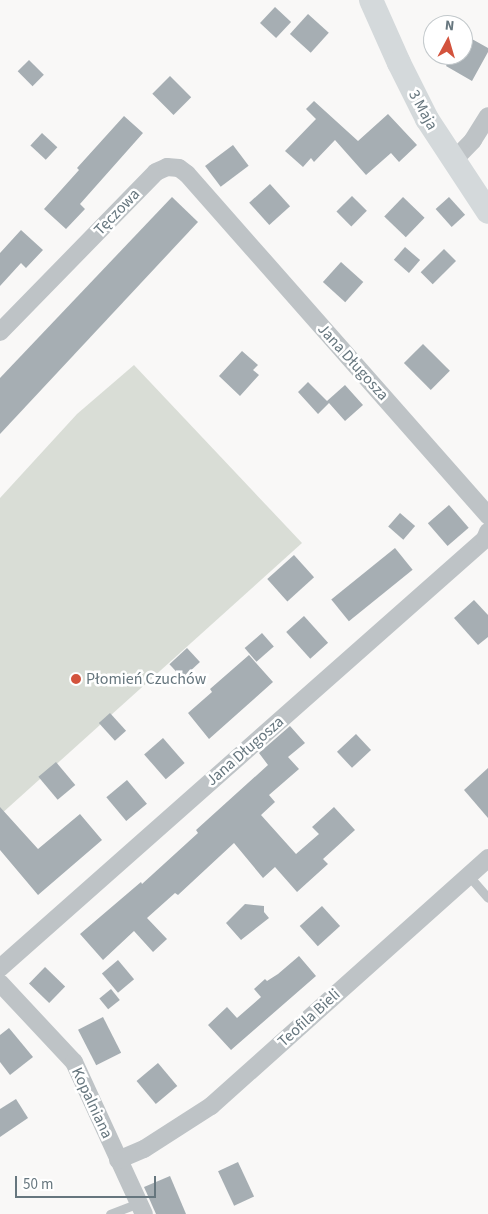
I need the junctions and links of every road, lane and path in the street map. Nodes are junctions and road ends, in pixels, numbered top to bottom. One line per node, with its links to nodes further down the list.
1 (371, 0): 3 (main road, 3 Maja)
2 (488, 116): 3 (street)
3 (453, 161): 4 (main road, 3 Maja)
4 (488, 212)
5 (238, 231): 6 (street, Tęczowa); 7 (street, Jana Długosza)
6 (0, 332)
7 (488, 516)
8 (488, 532): 12 (street, Jana Długosza)
9 (488, 858): 10 (street, Teofila Bieli)
10 (468, 875): 11 (lane); 14 (street, Teofila Bieli)
11 (488, 898)
12 (0, 968)
13 (0, 984): 14 (street, Kopalniana)
14 (118, 1160): 15 (street, Kopalniana)
15 (141, 1208): 16 (lane)
16 (110, 1214)

